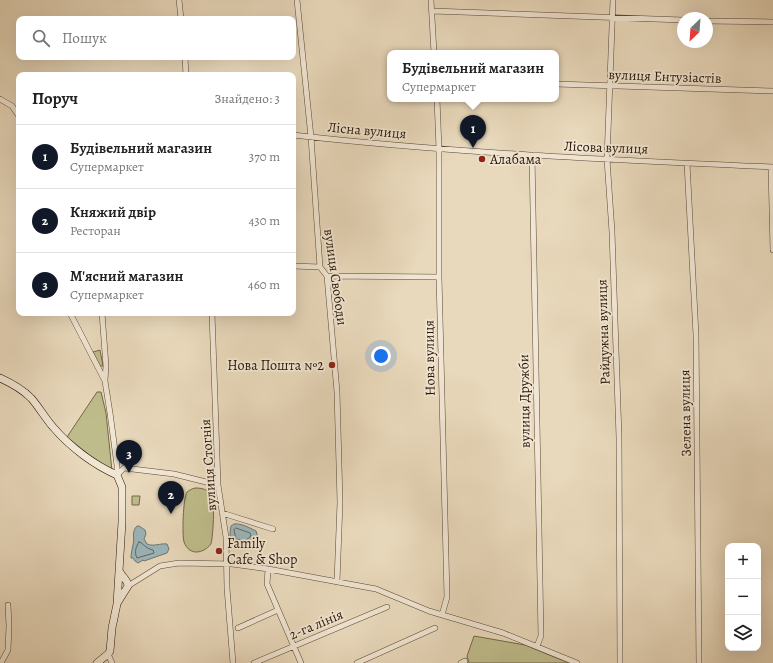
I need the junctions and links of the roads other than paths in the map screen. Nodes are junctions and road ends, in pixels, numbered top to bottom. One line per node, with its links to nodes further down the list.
1 (179, 0): 6 (street)
2 (297, 0): 23 (street, вулиця Свободи)
3 (431, 0): 5 (street)
4 (613, 0): 7 (street, Райдужна вулиця)
5 (432, 10): 7 (street); 11 (street)
6 (181, 16)
7 (613, 17): 8 (street); 15 (street, Райдужна вулиця)
8 (677, 20)
9 (713, 20): 10 (street)
10 (773, 22)
11 (434, 50)
12 (184, 60): 13 (street)
13 (186, 72)
14 (559, 84): 15 (street, вулиця Ентузіастів)
15 (610, 87): 16 (street, вулиця Ентузіастів); 26 (street, Райдужна вулиця)
16 (773, 92)
17 (0, 98): 19 (street)
18 (437, 102): 24 (street, Нова вулиця)
19 (12, 106): 20 (street); 21 (street)
20 (16, 107)
21 (16, 112)
22 (296, 135): 23 (street, Лісна вулиця)
23 (311, 137): 24 (street, Лісна вулиця); 31 (street, вулиця Свободи)
24 (439, 148): 25 (street, Лісова вулиця); 33 (street, Нова вулиця)
25 (532, 155): 26 (street, Лісова вулиця); 53 (street, вулиця Дружби)
26 (607, 159): 27 (street, Лісова вулиця); 64 (street, Райдужна вулиця)
27 (687, 163): 28 (street, Лісова вулиця); 65 (street, Зелена вулиця)
28 (772, 167): 29 (street)
29 (773, 250)
30 (296, 266): 31 (street)
31 (320, 267): 32 (street, вулиця Свободи)
32 (327, 276): 33 (street); 45 (street, вулиця Свободи)
33 (439, 277): 50 (street, Нова вулиця)
34 (72, 316): 38 (street)
35 (102, 316): 38 (street)
36 (212, 316): 40 (street, вулиця Стогнія)
37 (0, 378): 39 (street)
38 (105, 381): 39 (street)
39 (117, 475): 40 (street); 46 (street)
40 (218, 485): 41 (street, вулиця Стогнія)
41 (222, 514): 42 (street); 43 (street, вулиця Стогнія)
42 (274, 529)
43 (227, 563): 44 (street); 46 (street); 59 (street, вулиця Стогнія)
44 (268, 569): 45 (street); 49 (street)
45 (337, 582): 50 (street)
46 (123, 583): 55 (street)
47 (8, 605): 56 (street)
48 (386, 607): 54 (street, 2-га лінія)
49 (278, 610): 51 (street); 54 (street)
50 (442, 615): 53 (street)
51 (238, 628)
52 (435, 628): 62 (street)
53 (537, 646): 63 (street)
54 (294, 647): 60 (street, 2-га лінія); 61 (street)
55 (108, 654): 57 (street); 58 (street)
56 (1, 663)
57 (97, 663)
58 (112, 663)
59 (233, 663)
60 (254, 663)
61 (301, 663)
62 (357, 663)
63 (577, 663)
64 (620, 663)
65 (699, 663)

